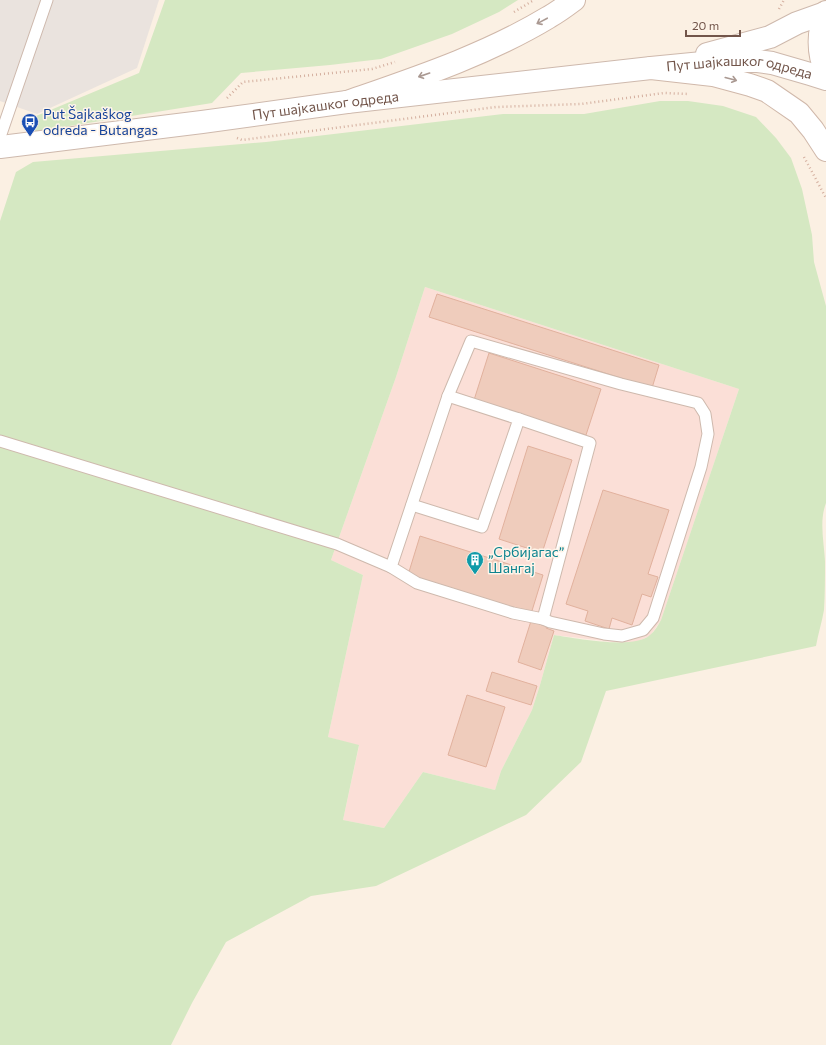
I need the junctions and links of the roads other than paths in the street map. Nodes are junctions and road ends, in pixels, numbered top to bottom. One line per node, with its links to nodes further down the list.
1 (47, 0): 8 (lane)
2 (574, 0): 7 (street, one-way to 7)
3 (826, 13): 4 (street, Пут шајкашког одреда); 5 (street)
4 (651, 68): 6 (street, Пут шајкашког одреда); 7 (street, Пут шајкашког одреда); 10 (street, one-way to 10)
5 (826, 71)
6 (826, 79)
7 (347, 102): 9 (street, Пут шајкашког одреда)
8 (0, 136)
9 (0, 147)
10 (819, 153)
11 (448, 396): 12 (lane); 14 (lane); 16 (lane)
12 (519, 419): 14 (lane); 16 (lane)
13 (0, 441): 15 (lane)
14 (412, 504): 15 (lane)
15 (391, 568): 16 (lane)
16 (543, 619)

